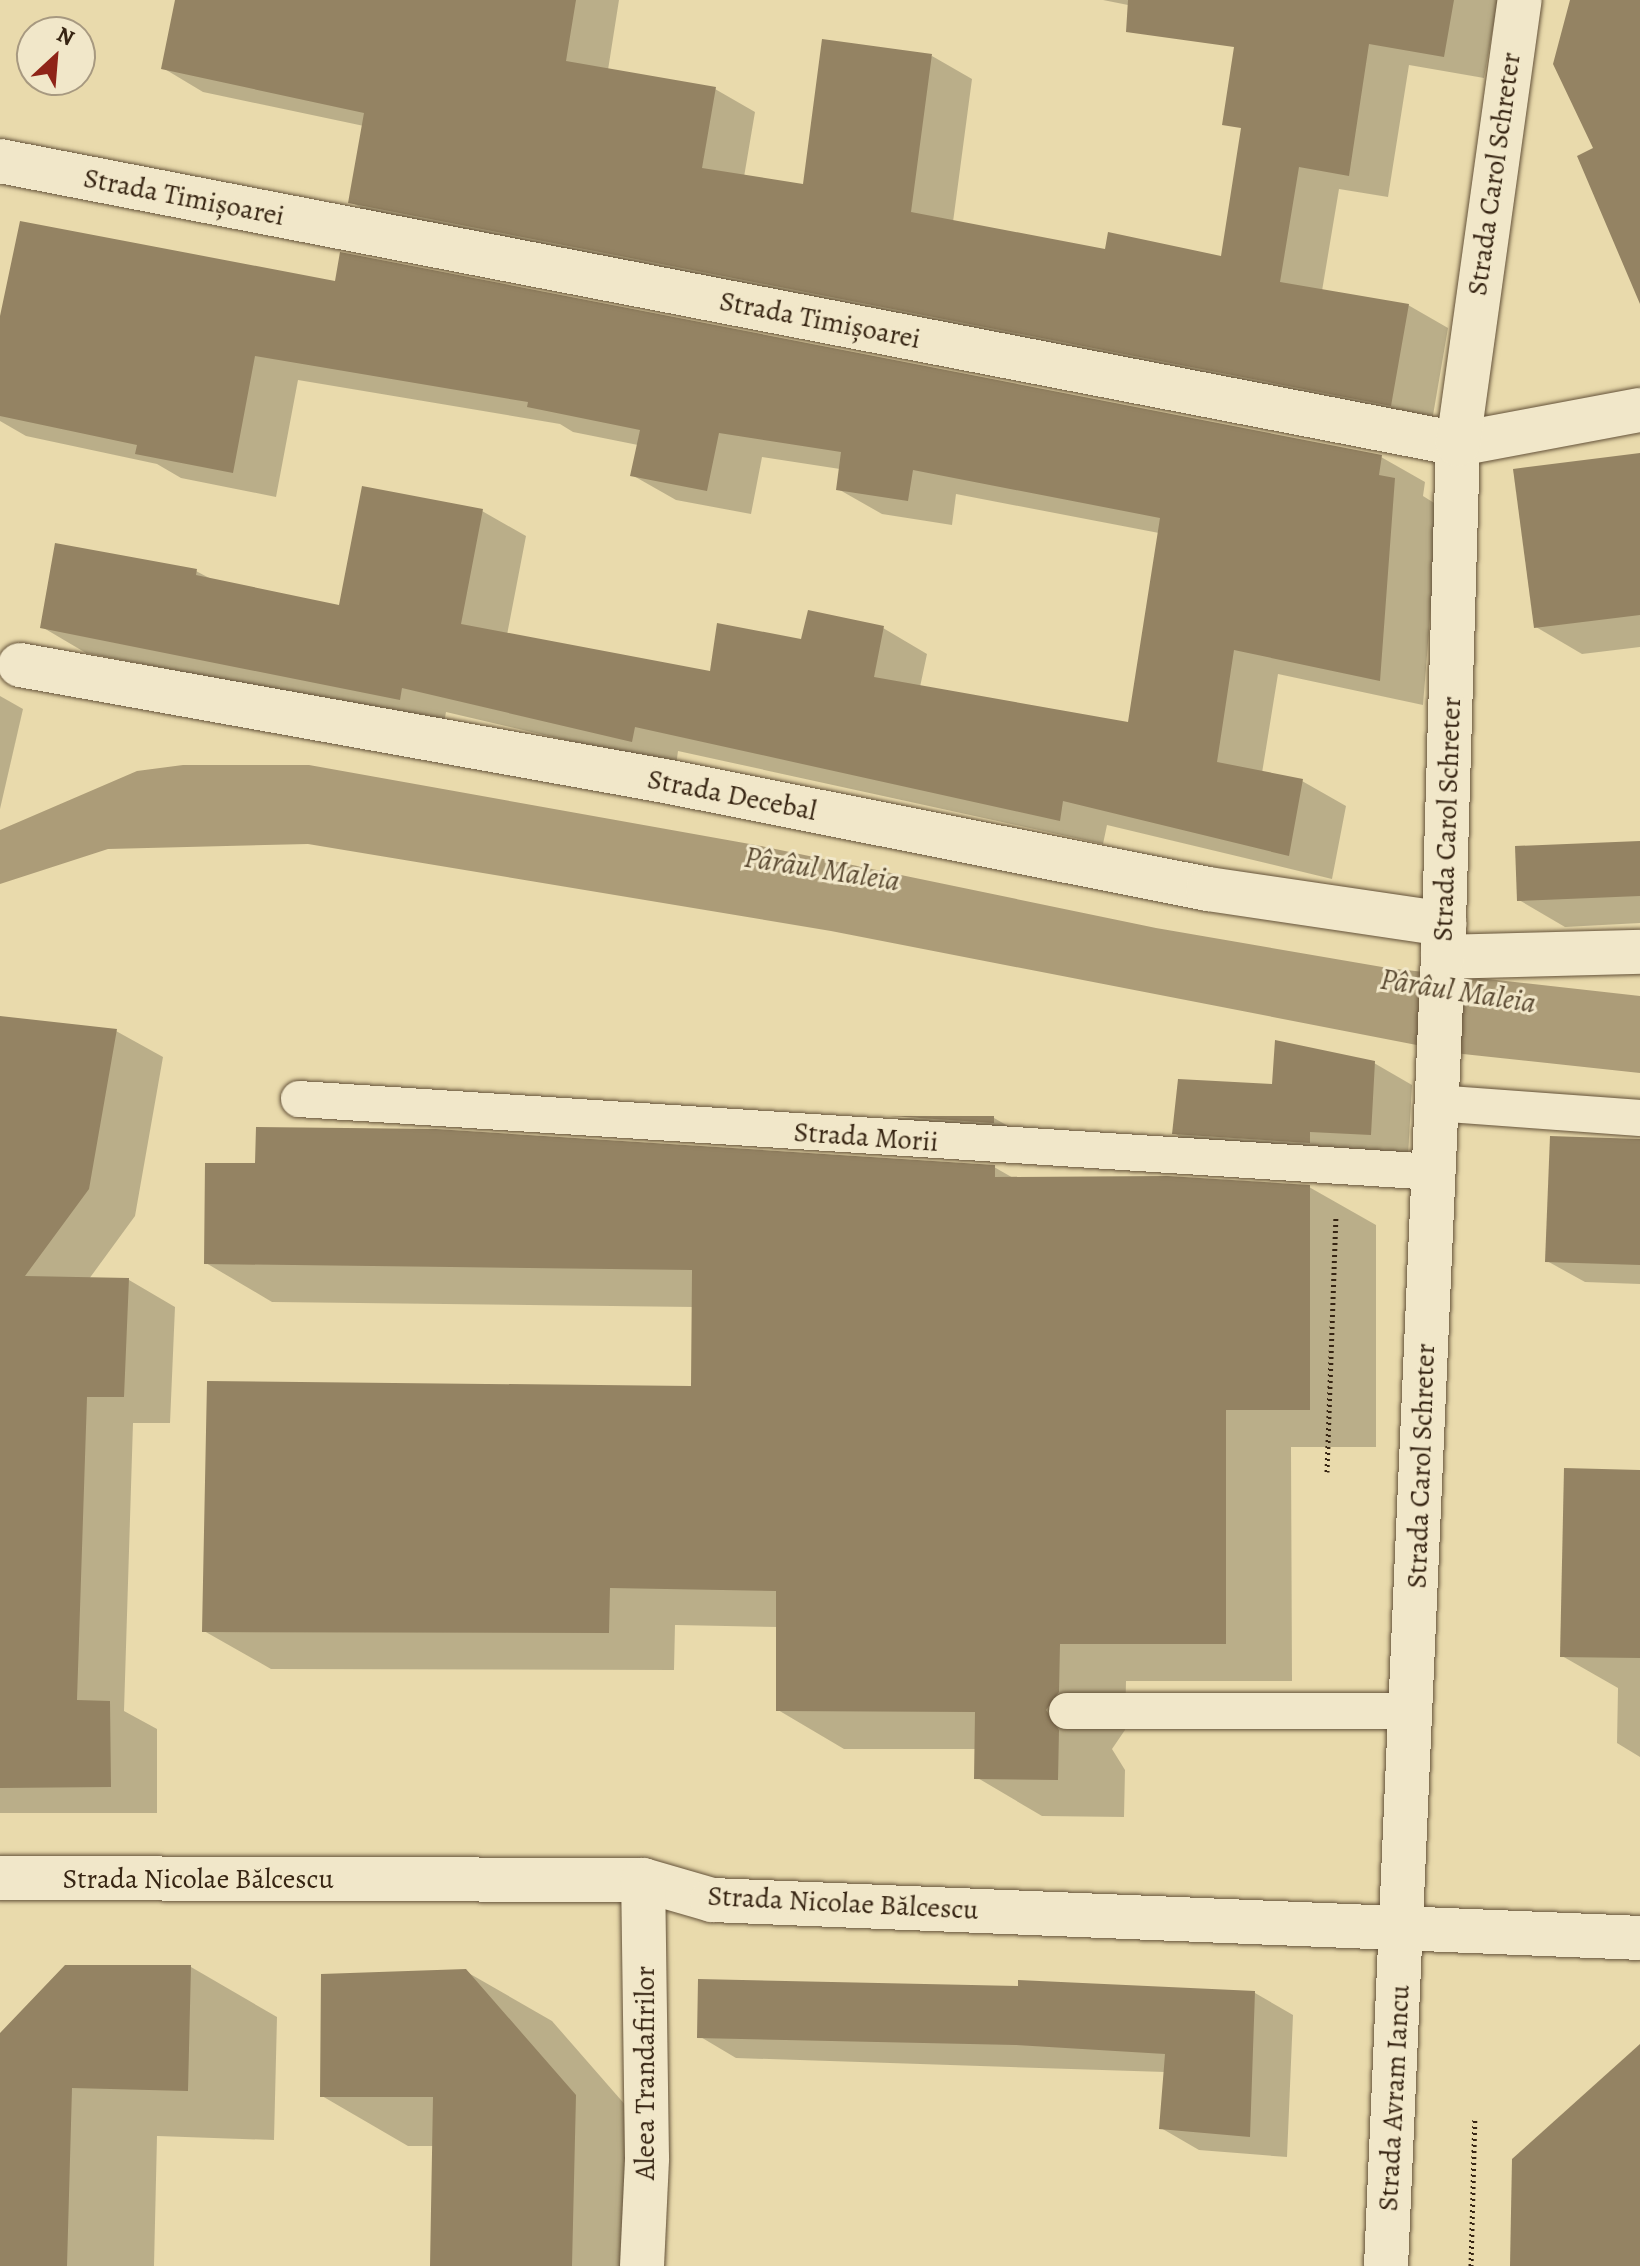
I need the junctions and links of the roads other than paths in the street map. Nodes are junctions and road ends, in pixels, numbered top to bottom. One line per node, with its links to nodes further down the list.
1 (1520, 0): 4 (street, Strada Carol Schreter)
2 (0, 161): 4 (street, Strada Timișoarei)
3 (1640, 410): 4 (street, Strada Timișoarei)
4 (1458, 444): 6 (street, Strada Carol Schreter)
5 (20, 665): 6 (street, Strada Decebal)
6 (1443, 941): 7 (street, Strada Decebal); 9 (street, Strada Carol Schreter)
7 (1640, 952)
8 (299, 1099): 11 (lane, Strada Morii)
9 (1436, 1103): 10 (lane); 11 (street, Strada Carol Schreter)
10 (1640, 1118)
11 (1433, 1172): 13 (street, Strada Carol Schreter)
12 (1067, 1711): 13 (lane)
13 (1411, 1711): 16 (street, Strada Carol Schreter)
14 (0, 1878): 15 (street, Strada Nicolae Bălcescu)
15 (643, 1880): 16 (street, Strada Nicolae Bălcescu); 18 (street, Aleea Trandafirilor)
16 (1403, 1930): 17 (street, Strada Nicolae Bălcescu); 19 (street, Strada Avram Iancu)
17 (1640, 1938)
18 (642, 2266)
19 (1386, 2266)

